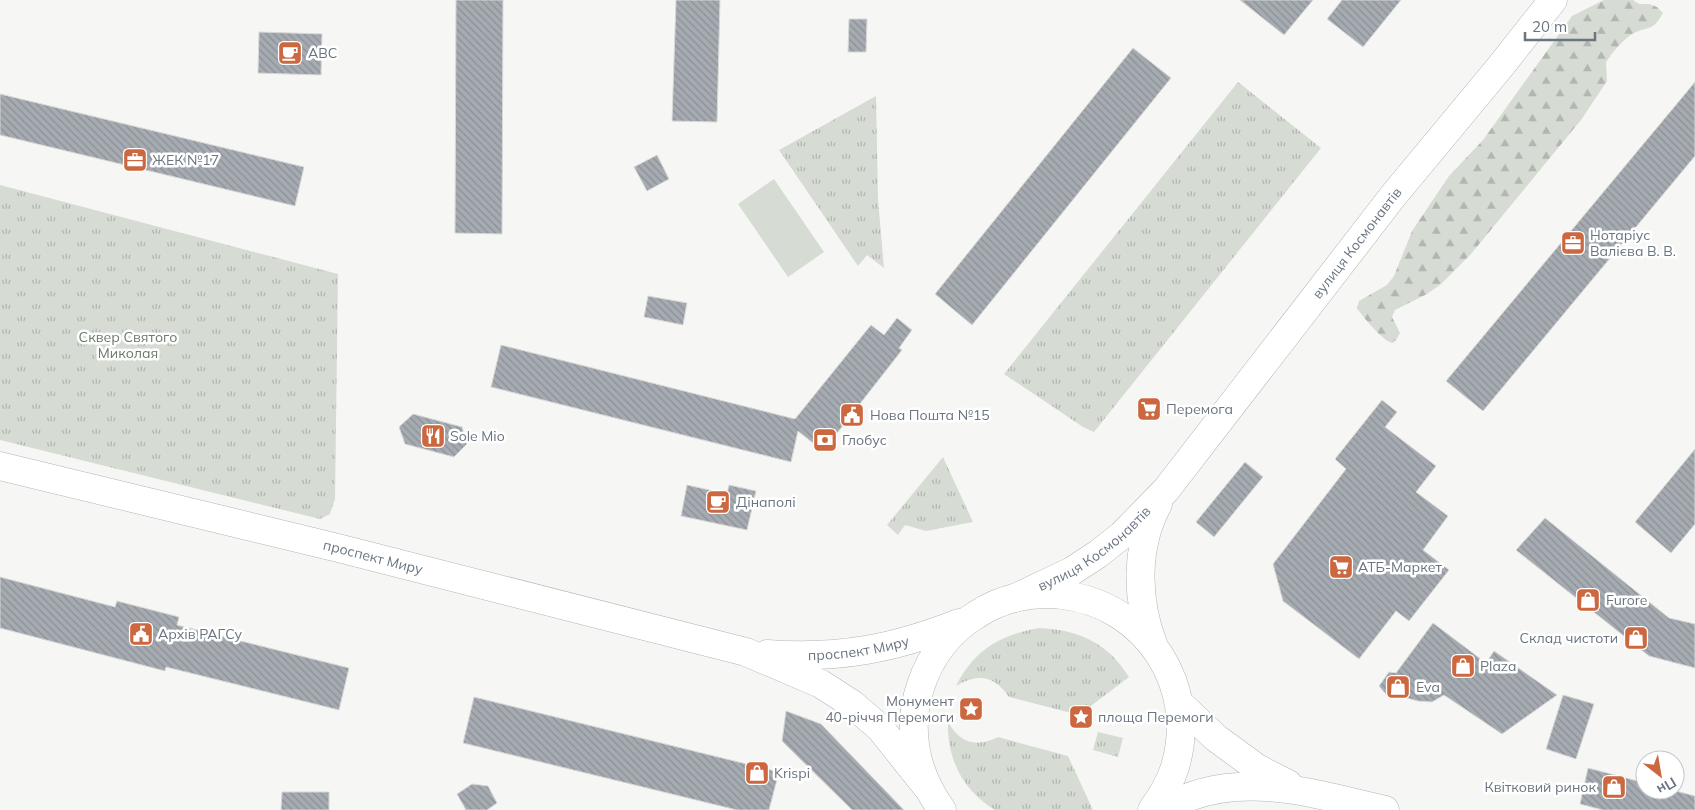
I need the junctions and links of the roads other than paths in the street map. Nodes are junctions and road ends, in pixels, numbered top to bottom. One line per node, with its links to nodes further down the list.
1 (1553, 0): 3 (main road, вулиця Космонавтів)
2 (0, 466): 7 (main road, проспект Миру)
3 (1166, 490): 4 (main road, вулиця Космонавтів); 6 (main road, вулиця Космонавтів)
4 (1015, 598): 5 (main road); 6 (main road)
5 (969, 619): 7 (main road, проспект Миру); 9 (main road)
6 (1154, 646): 8 (main road)
7 (746, 652): 9 (main road, проспект Миру)
8 (1179, 703): 10 (main road); 12 (main road)
9 (927, 786): 11 (main road)
10 (1302, 792): 13 (main road); 14 (main road)
11 (942, 810)
12 (1152, 810)
13 (1162, 810)
14 (1385, 810)

